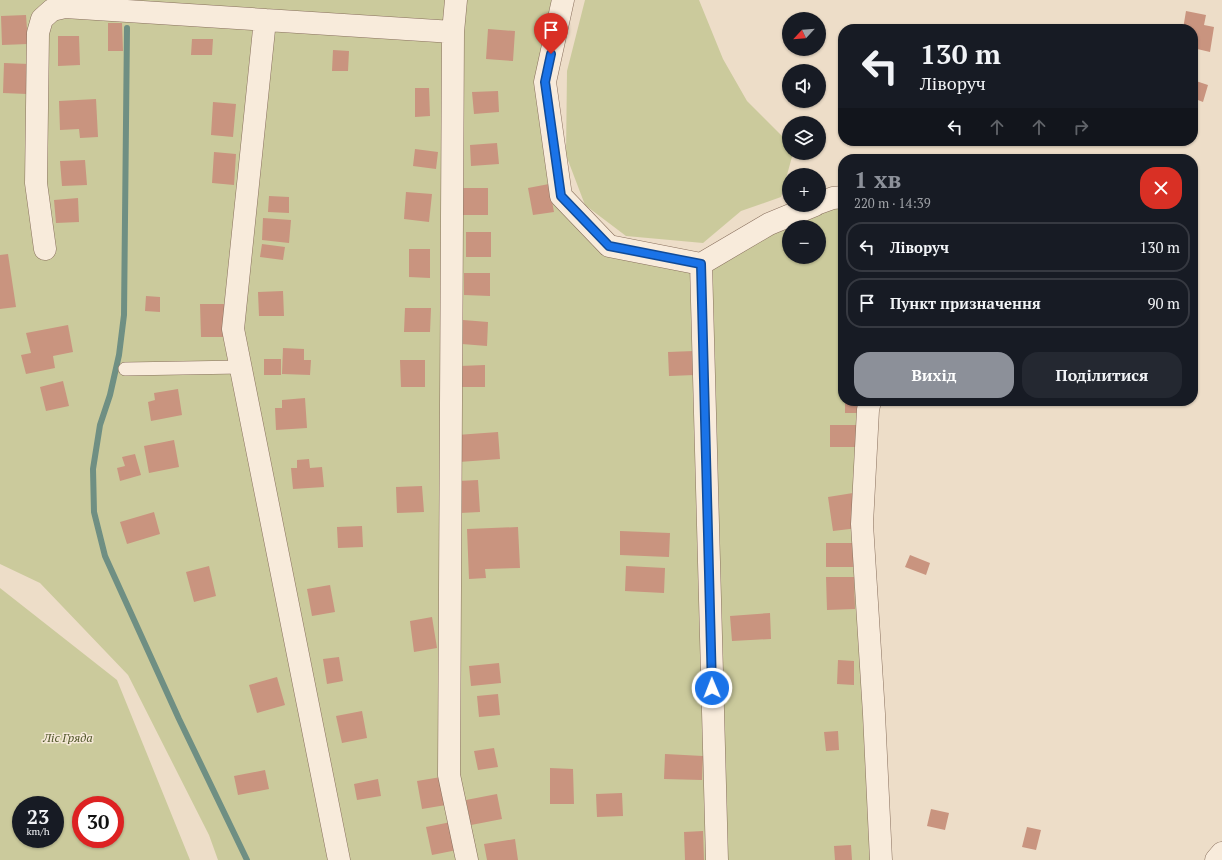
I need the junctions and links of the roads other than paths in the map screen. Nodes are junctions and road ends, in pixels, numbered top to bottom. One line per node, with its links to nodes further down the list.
1 (456, 0): 4 (street)
2 (563, 0): 9 (street)
3 (265, 20): 4 (street); 8 (street); 10 (street)
4 (453, 32): 15 (street)
5 (838, 198): 6 (street)
6 (826, 201)
7 (798, 212): 9 (street)
8 (45, 249)
9 (701, 264): 16 (street)
10 (241, 367): 11 (lane); 14 (street)
11 (125, 369)
12 (869, 406): 17 (street)
13 (1222, 853): 18 (street)
14 (339, 860)
15 (467, 860)
16 (717, 860)
17 (881, 860)
18 (1216, 860)

